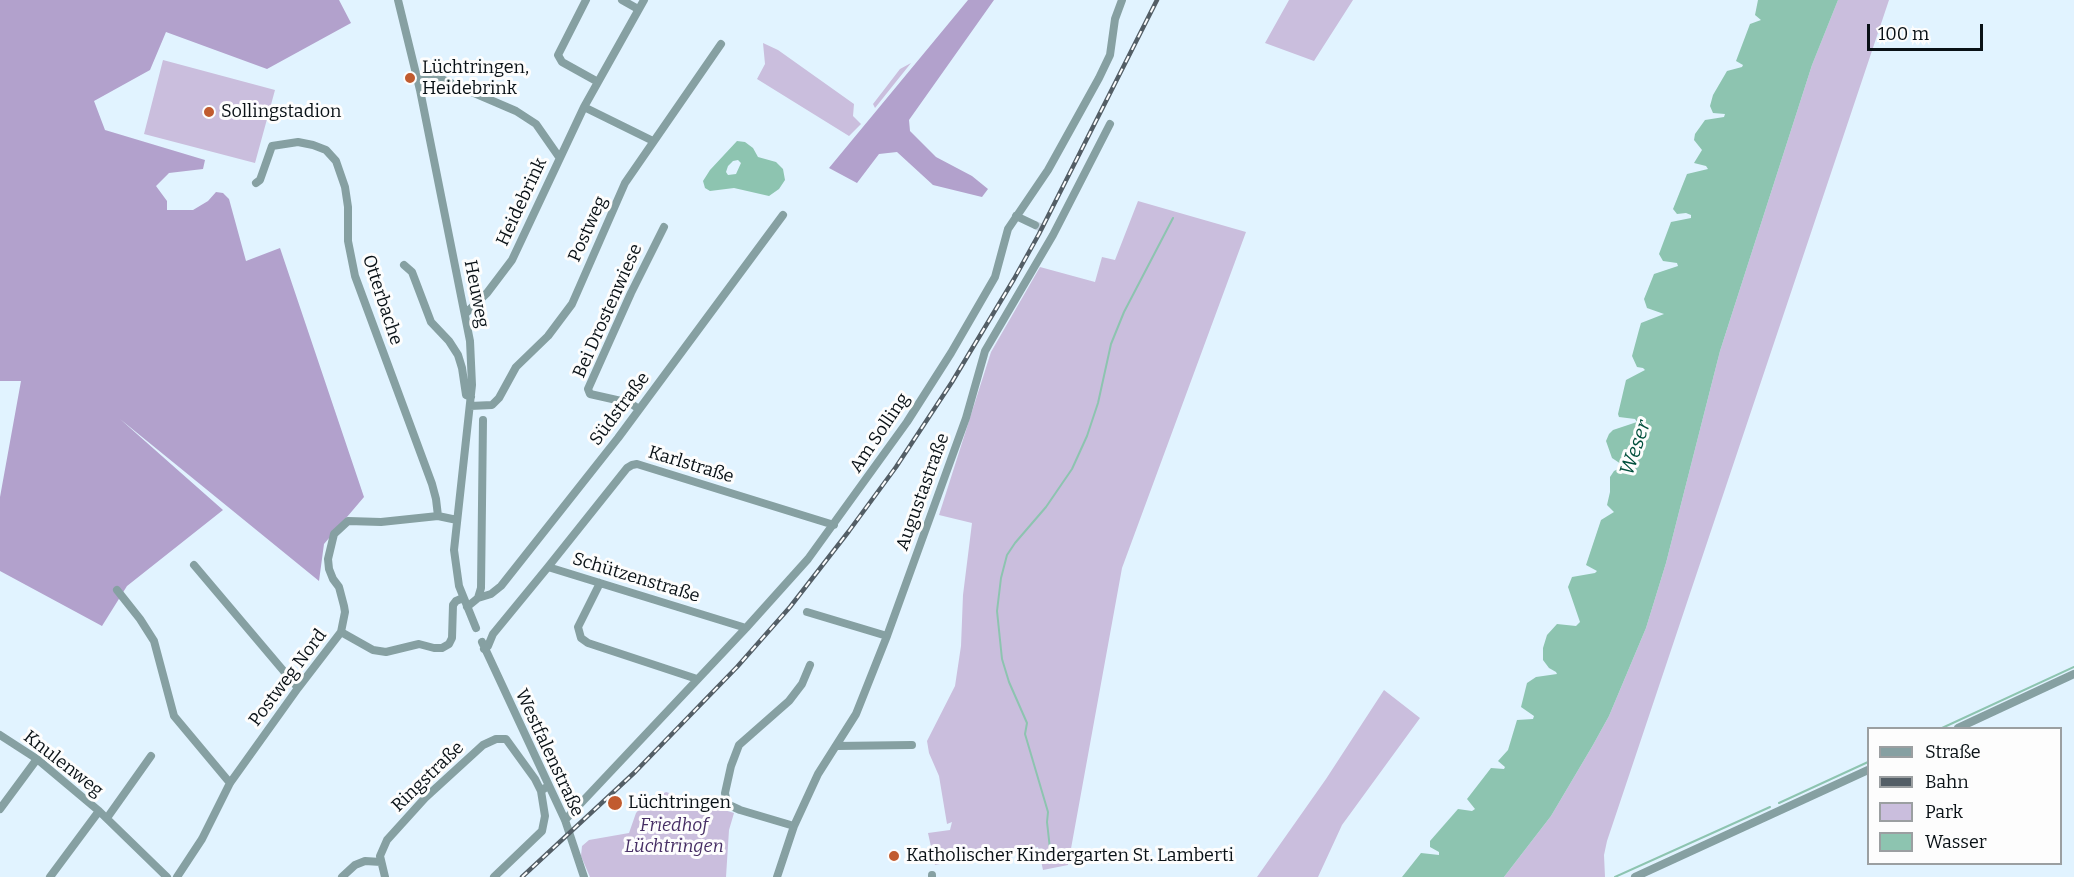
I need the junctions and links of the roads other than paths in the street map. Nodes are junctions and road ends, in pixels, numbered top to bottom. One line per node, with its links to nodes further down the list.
1 (398, 0): 8 (street, Heuweg)
2 (586, 0): 9 (street)
3 (622, 0): 6 (street)
4 (644, 0): 6 (street, Heidebrink)
5 (1122, 0): 16 (street, Am Solling)
6 (638, 9): 9 (street, Heidebrink)
7 (722, 44): 12 (street, Postweg)
8 (418, 80): 13 (street, Heidebrink); 22 (street, Heuweg)
9 (598, 82): 10 (street, Heidebrink)
10 (584, 107): 12 (street); 13 (street, Heidebrink)
11 (1110, 124): 20 (street, Augustastraße)
12 (653, 141): 24 (street, Postweg)
13 (559, 157): 22 (street, Heidebrink)
14 (256, 183): 27 (street, Otterbache)
15 (783, 215): 25 (street, Südstraße)
16 (1016, 216): 17 (street); 29 (street, Am Solling)
17 (1035, 225)
18 (664, 227): 25 (street, Bei Drostenwiese)
19 (1044, 229): 20 (street)
20 (1053, 235): 41 (street, Augustastraße)
21 (404, 265): 23 (street)
22 (465, 314): 23 (street, Heuweg)
23 (471, 397): 24 (street, Heuweg)
24 (470, 406): 28 (street, Heuweg)
25 (639, 409): 35 (street, Südstraße)
26 (483, 420): 35 (street)
27 (438, 516): 28 (street, Postweg Nord); 40 (street, Postweg Nord)
28 (457, 520): 34 (street, Heuweg)
29 (834, 525): 31 (street, Karlstraße); 39 (street, Am Solling)
30 (194, 565): 46 (street)
31 (548, 567): 32 (street, Schützenstraße); 42 (street, Schützenstraße)
32 (600, 583): 39 (street, Schützenstraße); 45 (street)
33 (117, 590): 54 (street)
34 (463, 598): 36 (street); 40 (street)
35 (478, 598): 36 (street, Südstraße)
36 (467, 607): 38 (street)
37 (807, 612): 41 (street)
38 (476, 628)
39 (746, 628): 45 (street, Am Solling)
40 (341, 632): 46 (street, Postweg Nord)
41 (887, 636): 50 (street, Augustastraße)
42 (483, 646): 55 (street, Westfalenstraße)
43 (810, 665): 60 (street)
44 (2074, 674): 47 (street)
45 (697, 679): 59 (street, Am Solling)
46 (298, 688): 54 (street, Postweg Nord)
47 (1962, 727)
48 (0, 735): 52 (street, Knulenweg)
49 (912, 745): 50 (street)
50 (836, 746): 60 (street, Augustastraße)
51 (151, 756): 58 (street, Knulenweg)
52 (38, 759): 56 (street); 57 (street, Knulenweg)
53 (1867, 771): 70 (street)
54 (230, 783): 64 (street, Postweg Nord)
55 (545, 788): 59 (street, Westfalenstraße); 61 (street, Ringstraße); 67 (street)
56 (0, 809)
57 (99, 811): 58 (street, Knulenweg); 62 (street)
58 (107, 818): 63 (street, Knulenweg)
59 (565, 820): 68 (street, Westfalenstraße)
60 (794, 826): 69 (street, Augustastraße)
61 (381, 862): 65 (street); 66 (street)
62 (50, 877)
63 (168, 877)
64 (177, 877)
65 (342, 877)
66 (385, 877)
67 (494, 877)
68 (584, 877)
69 (777, 877)
70 (1635, 877)

